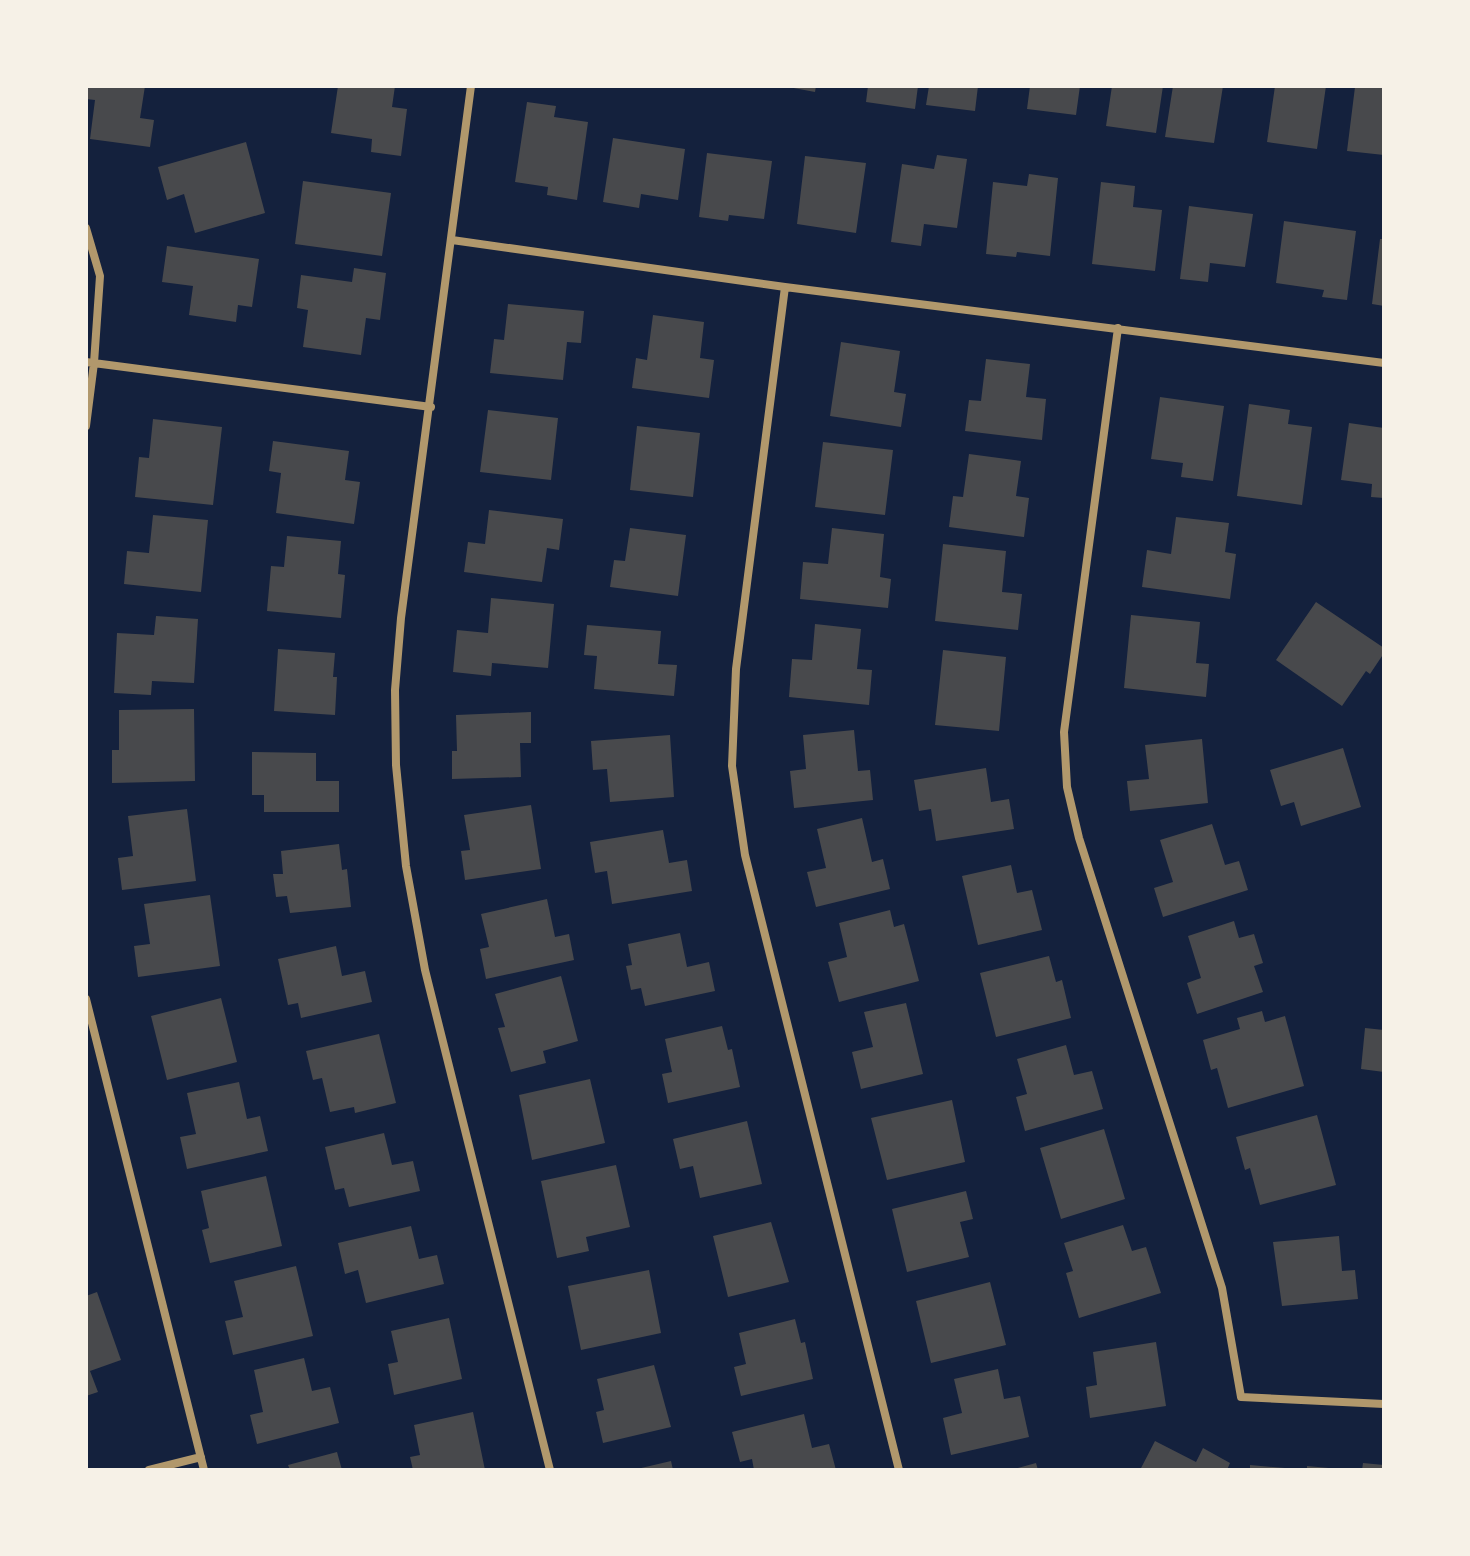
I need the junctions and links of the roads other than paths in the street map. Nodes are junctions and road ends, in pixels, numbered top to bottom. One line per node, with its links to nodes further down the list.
1 (471, 86): 3 (street)
2 (86, 228): 6 (street)
3 (452, 240): 4 (street); 8 (street)
4 (785, 287): 5 (street); 16 (street)
5 (1118, 328): 7 (street); 11 (street)
6 (90, 362): 8 (street); 9 (street)
7 (1384, 363)
8 (431, 407): 15 (street)
9 (86, 426)
10 (86, 999): 12 (street)
11 (1384, 1404)
12 (201, 1457): 13 (street); 14 (street)
13 (149, 1470)
14 (204, 1470)
15 (550, 1470)
16 (899, 1470)

